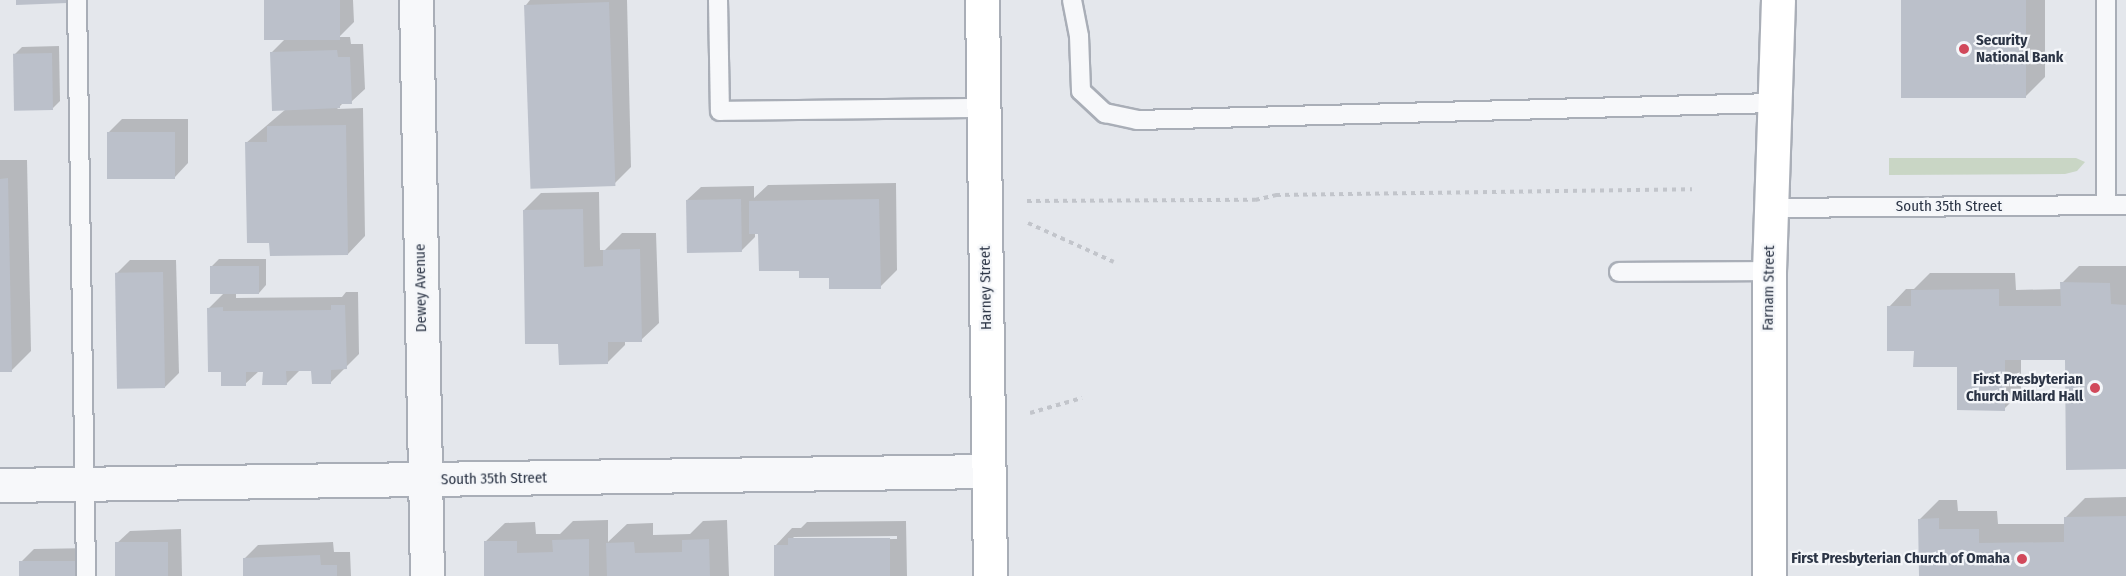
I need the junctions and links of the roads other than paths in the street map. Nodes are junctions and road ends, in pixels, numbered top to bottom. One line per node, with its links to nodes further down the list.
1 (76, 0): 17 (lane)
2 (416, 0): 16 (street, Dewey Avenue)
3 (718, 0): 9 (lane)
4 (982, 0): 9 (main road, Harney Street)
5 (1072, 0): 8 (lane)
6 (1778, 0): 8 (main road, Farnam Street)
7 (2106, 0): 11 (lane)
8 (1775, 103): 12 (main road, Farnam Street)
9 (984, 108): 15 (main road, Harney Street)
10 (2126, 205): 11 (lane, South 35th Street)
11 (2106, 206): 12 (lane, South 35th Street)
12 (1772, 208): 14 (main road, Farnam Street)
13 (1619, 272): 14 (lane)
14 (1769, 272): 22 (main road, Farnam Street)
15 (988, 471): 16 (street, South 35th Street); 21 (main road, Harney Street)
16 (425, 480): 17 (street, South 35th Street); 20 (street, Dewey Avenue)
17 (84, 483): 18 (street, South 35th Street); 19 (lane)
18 (0, 485)
19 (86, 576)
20 (427, 576)
21 (990, 576)
22 (1769, 576)

